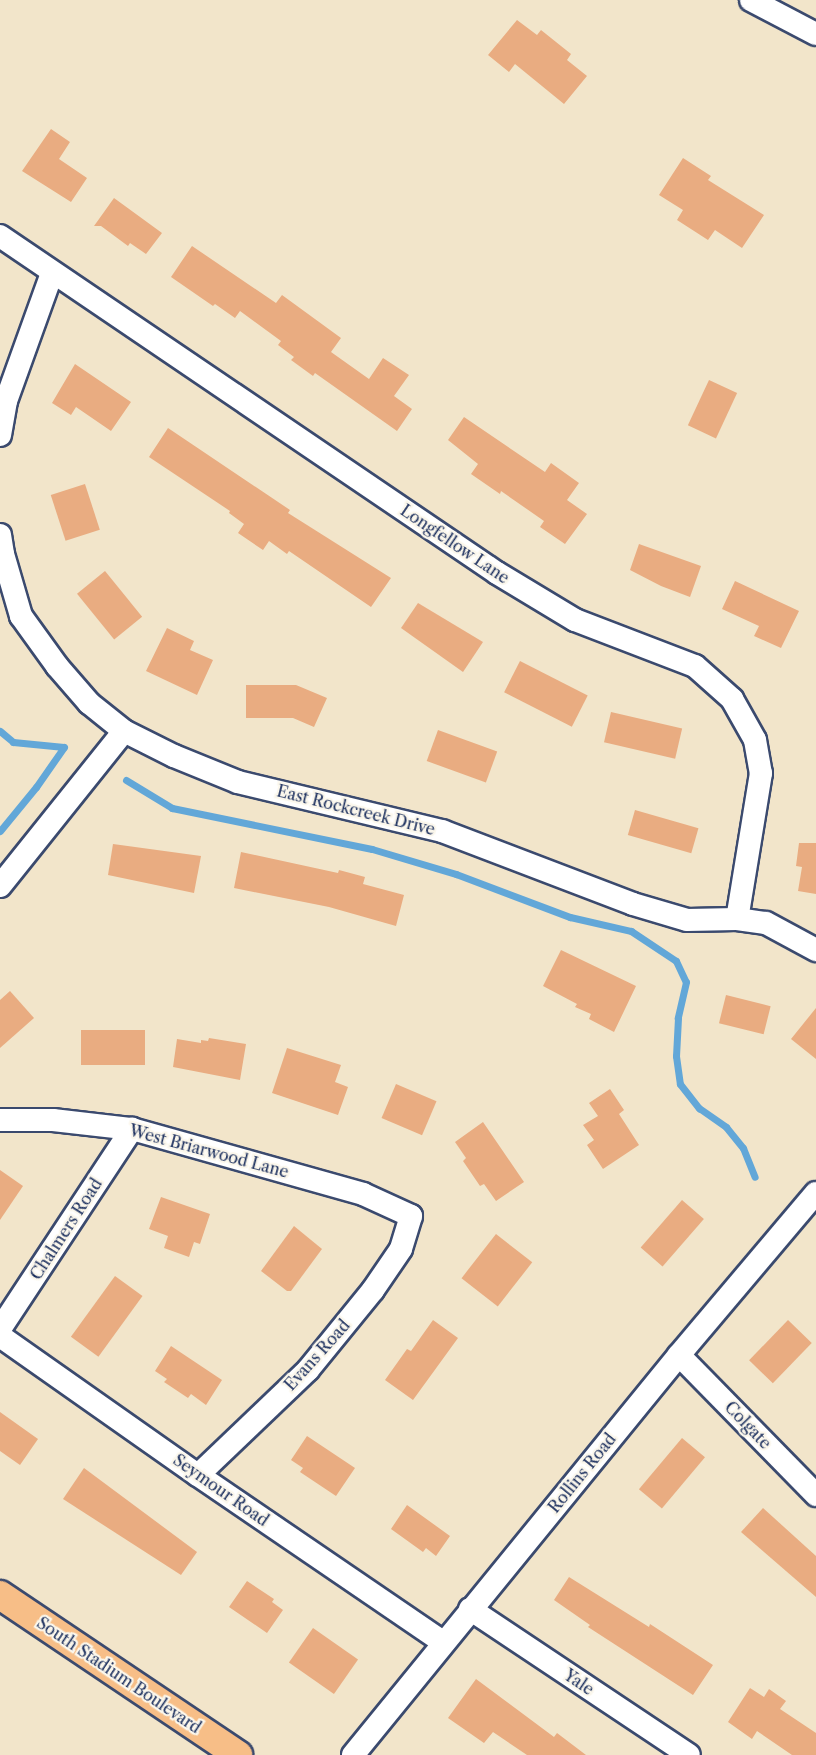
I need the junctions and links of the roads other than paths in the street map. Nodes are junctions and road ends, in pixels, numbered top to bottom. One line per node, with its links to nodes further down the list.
1 (751, 0): 2 (street)
2 (816, 34)
3 (0, 236): 4 (street, Longfellow Lane)
4 (52, 273): 5 (street); 9 (street, Longfellow Lane)
5 (0, 435)
6 (0, 535): 7 (street, East Rockcreek Drive)
7 (124, 731): 8 (street); 9 (street, East Rockcreek Drive)
8 (0, 886)
9 (737, 919): 10 (street, East Rockcreek Drive)
10 (816, 950)
11 (0, 1120): 12 (street, West Briarwood Lane)
12 (132, 1129): 14 (street, West Briarwood Lane); 15 (street, Chalmers Road)
13 (816, 1193): 17 (street, Rollins Road)
14 (411, 1216): 18 (street, Evans Road)
15 (0, 1329)
16 (0, 1336): 18 (street, Seymour Road)
17 (680, 1355): 19 (street, Colgate); 21 (street, Rollins Road)
18 (198, 1475): 22 (street, Seymour Road)
19 (816, 1495)
20 (0, 1595): 23 (main road, South Stadium Boulevard)
21 (470, 1609): 22 (street, Rollins Road); 25 (street, Yale)
22 (443, 1642): 24 (street, Rollins Road)
23 (238, 1755)
24 (352, 1755)
25 (689, 1755)

